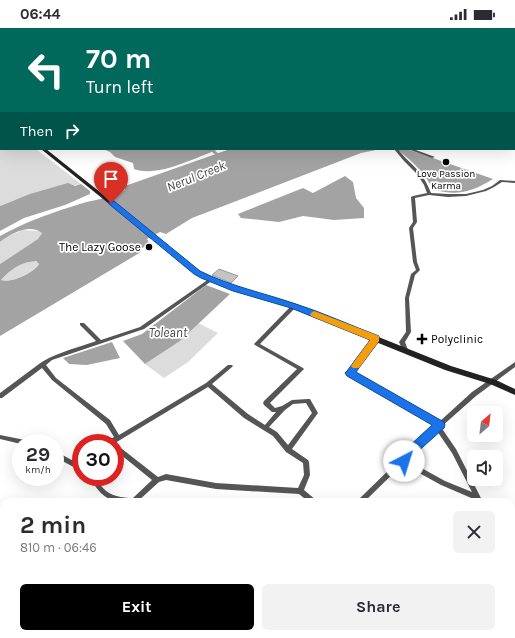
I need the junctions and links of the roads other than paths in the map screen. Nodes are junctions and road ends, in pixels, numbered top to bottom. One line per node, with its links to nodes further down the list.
1 (414, 28): 2 (street)
2 (418, 28)
3 (44, 150): 9 (main road)
4 (397, 150): 8 (street)
5 (413, 150): 6 (street)
6 (433, 157)
7 (515, 182): 8 (street)
8 (429, 194): 14 (street)
9 (211, 280): 10 (main road); 13 (street)
10 (294, 306): 12 (main road); 22 (street)
11 (82, 324): 13 (street)
12 (376, 339): 14 (main road); 23 (street)
13 (100, 342): 15 (street)
14 (406, 350): 18 (main road)
15 (42, 364): 21 (street); 25 (street)
16 (515, 364): 18 (street)
17 (230, 366): 19 (street)
18 (493, 382): 20 (main road); 23 (street)
19 (208, 384): 24 (street); 26 (street)
20 (515, 392)
21 (0, 396)
22 (283, 408): 24 (street); 29 (street)
23 (439, 426): 31 (street); 40 (street)
24 (264, 428): 29 (street)
25 (116, 434)
26 (124, 434)
27 (0, 437): 28 (street)
28 (12, 439)
29 (288, 450): 34 (street)
30 (124, 454): 32 (street)
31 (404, 461): 38 (street); 39 (street)
32 (157, 480): 34 (street); 36 (street)
33 (99, 486): 35 (street)
34 (300, 491): 37 (street)
35 (115, 498)
36 (137, 498)
37 (309, 498)
38 (364, 498)
39 (476, 498)
40 (478, 498)

